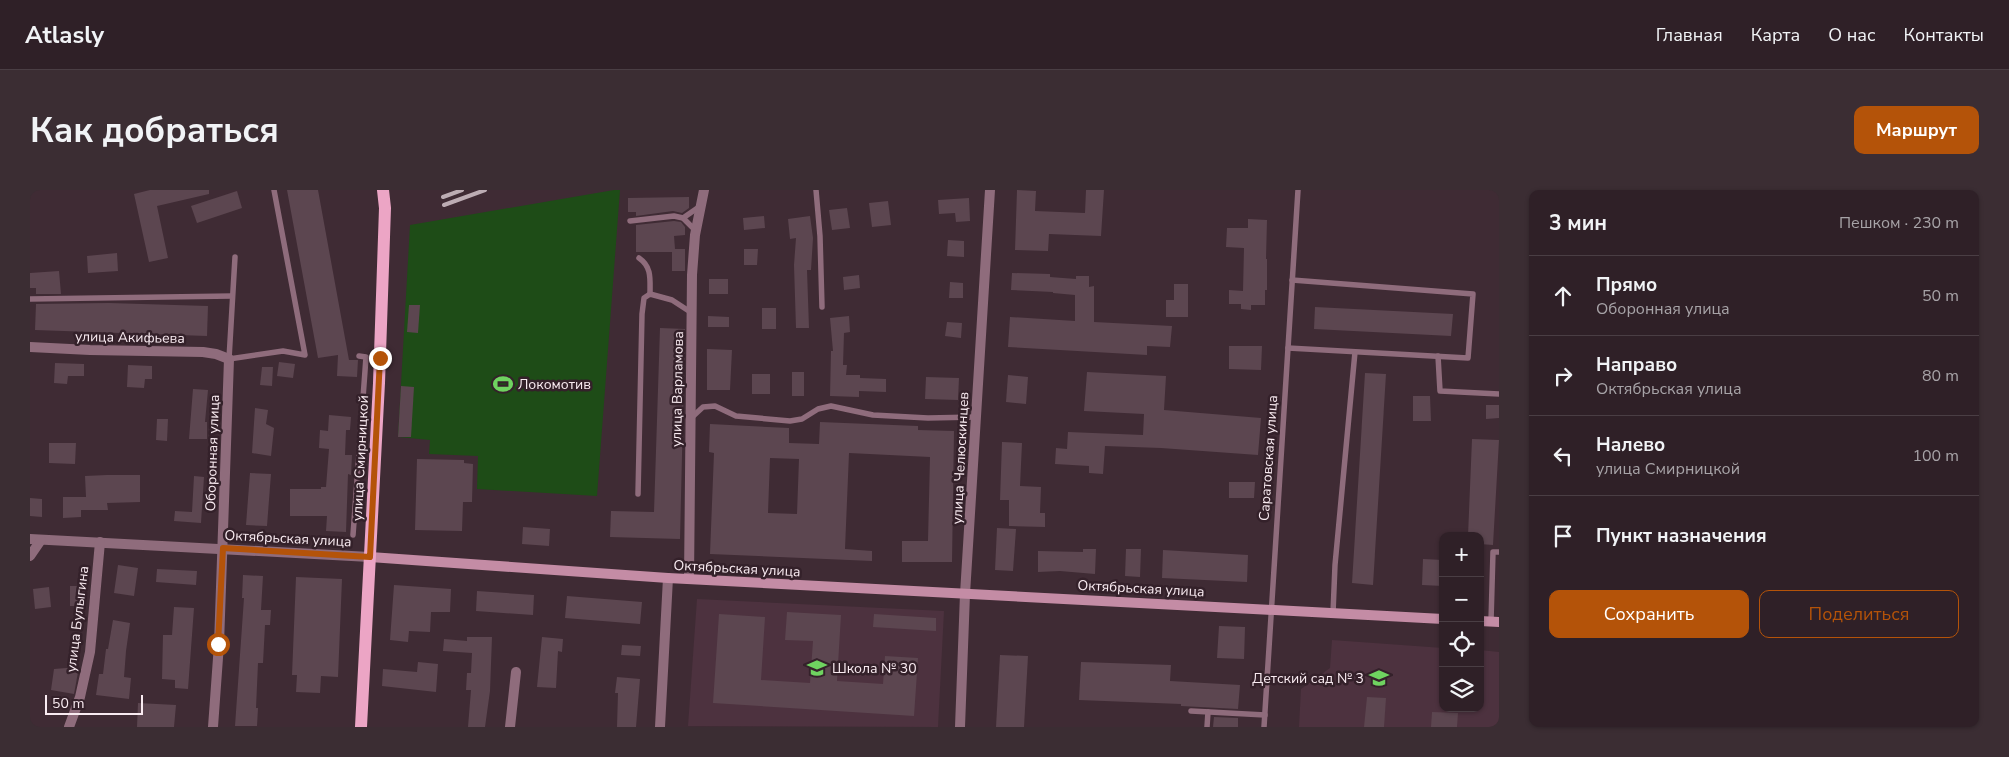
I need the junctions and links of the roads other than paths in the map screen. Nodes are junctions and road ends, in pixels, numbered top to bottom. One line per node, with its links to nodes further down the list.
1 (274, 190): 23 (lane)
2 (383, 190): 34 (main road, улица Смирницкой)
3 (816, 190): 16 (lane)
4 (990, 190): 25 (street, улица Челюскинцев)
5 (1298, 190): 12 (lane, Саратовская улица)
6 (701, 199): 7 (lane); 9 (street, улица Варламова)
7 (683, 218): 8 (lane); 9 (lane)
8 (630, 221)
9 (696, 230): 17 (street, улица Варламова)
10 (235, 257): 14 (lane)
11 (639, 258): 13 (lane)
12 (1292, 280): 19 (lane, Саратовская улица); 22 (lane)
13 (650, 294): 17 (lane); 27 (lane)
14 (232, 296): 15 (lane); 23 (lane)
15 (30, 298)
16 (822, 307)
17 (692, 313): 26 (street, улица Варламова)
18 (30, 347): 23 (street, улица Акифьева)
19 (1288, 348): 20 (lane); 38 (lane, Саратовская улица)
20 (1355, 352): 22 (lane); 39 (lane)
21 (359, 356): 28 (lane)
22 (1438, 356): 24 (lane)
23 (229, 359): 31 (street, Оборонная улица)
24 (1499, 394)
25 (976, 416): 26 (lane); 37 (street, улица Челюскинцев)
26 (690, 419): 36 (street, улица Варламова)
27 (638, 494)
28 (353, 535)
29 (35, 540): 30 (street, Октябрьская улица); 33 (street)
30 (100, 542): 31 (street, Октябрьская улица); 46 (street, улица Булыгина)
31 (223, 548): 34 (street, Октябрьская улица); 47 (street, Оборонная улица)
32 (1499, 552): 41 (lane)
33 (30, 556)
34 (370, 557): 35 (main road, Октябрьская улица); 48 (main road, улица Смирницкой)
35 (668, 578): 36 (main road, Октябрьская улица); 50 (street)
36 (689, 579): 37 (main road, Октябрьская улица)
37 (965, 594): 38 (main road, Октябрьская улица); 51 (street, улица Челюскинцев)
38 (1272, 608): 39 (main road, Октябрьская улица); 45 (lane, Саратовская улица)
39 (1333, 613): 40 (main road, Октябрьская улица)
40 (1439, 619)
41 (1495, 622)
42 (516, 672): 49 (street)
43 (1191, 711): 44 (lane)
44 (1208, 712): 45 (lane); 52 (lane)
45 (1265, 715): 53 (lane, Саратовская улица)
46 (69, 727)
47 (212, 727)
48 (362, 727)
49 (510, 727)
50 (660, 727)
51 (960, 727)
52 (1207, 727)
53 (1264, 727)

